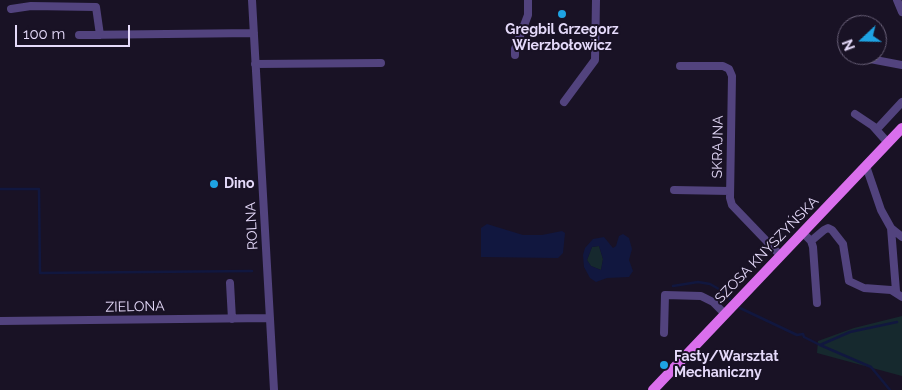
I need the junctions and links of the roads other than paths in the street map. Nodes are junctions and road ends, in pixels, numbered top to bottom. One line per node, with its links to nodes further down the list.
1 (252, 0): 7 (street, ROLNA)
2 (528, 0): 10 (street)
3 (596, 0): 16 (street)
4 (897, 0): 6 (street)
5 (11, 9): 9 (street)
6 (902, 12)
7 (254, 33): 9 (street); 13 (street, ROLNA)
8 (79, 35): 9 (street)
9 (100, 35)
10 (515, 55)
11 (887, 62): 14 (street)
12 (381, 63): 13 (street)
13 (255, 64): 34 (street, ROLNA)
14 (902, 65)
15 (680, 66): 24 (street, SKRAJNA)
16 (564, 102)
17 (902, 102): 20 (street)
18 (856, 114): 20 (street)
19 (902, 128): 21 (main road, SZOSA KNYSZYŃSKA)
20 (876, 129): 21 (street)
21 (888, 143): 22 (main road, SZOSA KNYSZYŃSKA)
22 (866, 166): 25 (street); 26 (main road, SZOSA KNYSZYŃSKA)
23 (674, 190): 24 (street)
24 (730, 191): 29 (street, SKRAJNA)
25 (891, 228): 27 (street); 31 (street)
26 (802, 232): 28 (street); 29 (main road, SZOSA KNYSZYŃSKA)
27 (902, 237)
28 (810, 241): 31 (street); 32 (street)
29 (780, 256): 33 (main road, SZOSA KNYSZYŃSKA)
30 (230, 283): 35 (street)
31 (899, 294)
32 (817, 303)
33 (725, 314): 37 (street); 39 (main road, SZOSA KNYSZYŃSKA)
34 (270, 318): 35 (street, ZIELONA); 38 (street, ROLNA)
35 (232, 319): 36 (street, ZIELONA)
36 (0, 321)
37 (664, 333)
38 (274, 390)
39 (653, 390)

